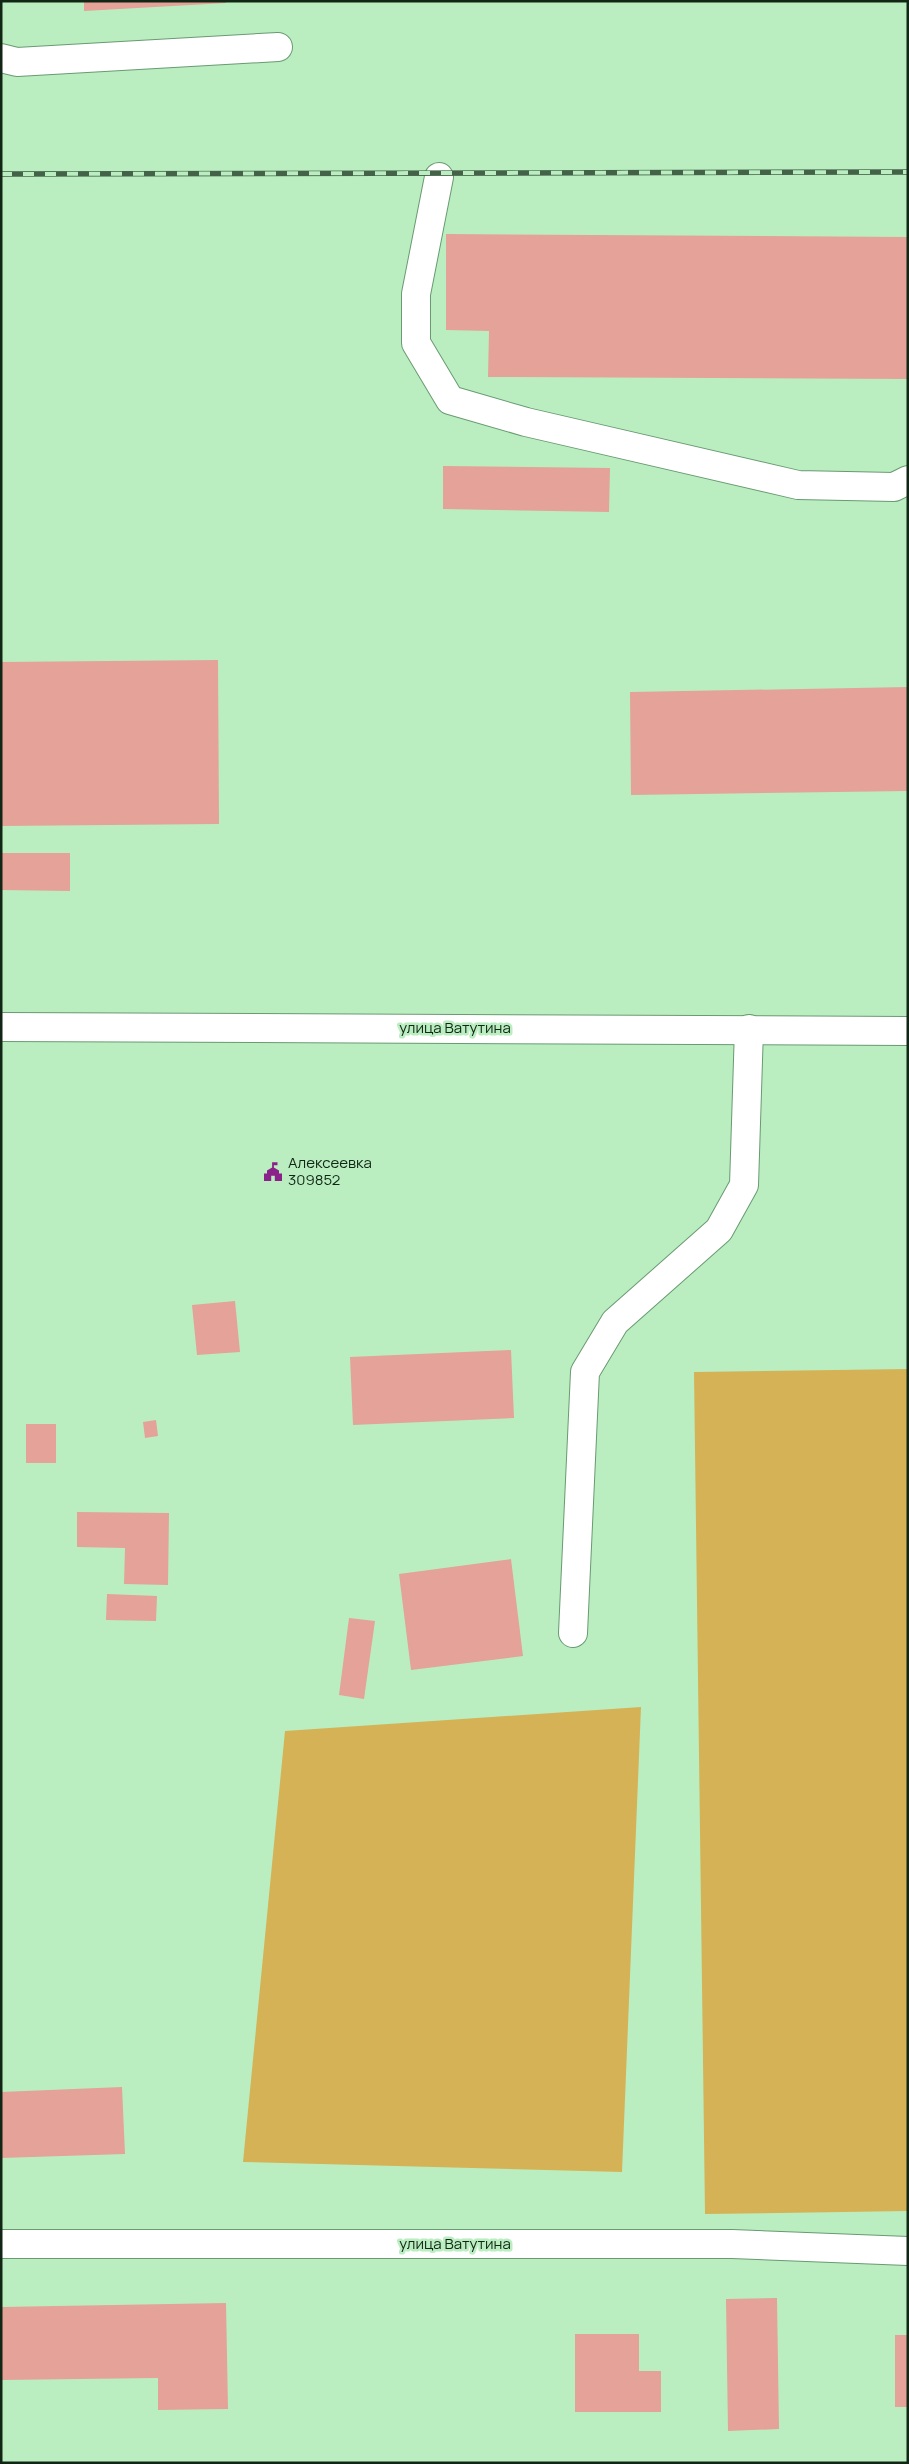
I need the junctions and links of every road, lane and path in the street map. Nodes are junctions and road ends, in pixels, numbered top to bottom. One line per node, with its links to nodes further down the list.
1 (278, 47): 2 (street)
2 (1, 58)
3 (439, 177): 4 (street)
4 (908, 480)
5 (1, 1027): 6 (street, улица Ватутина)
6 (750, 1029): 7 (street, улица Ватутина); 8 (street)
7 (908, 1031)
8 (573, 1633)
9 (1, 2244): 10 (street, улица Ватутина)
10 (908, 2251)

